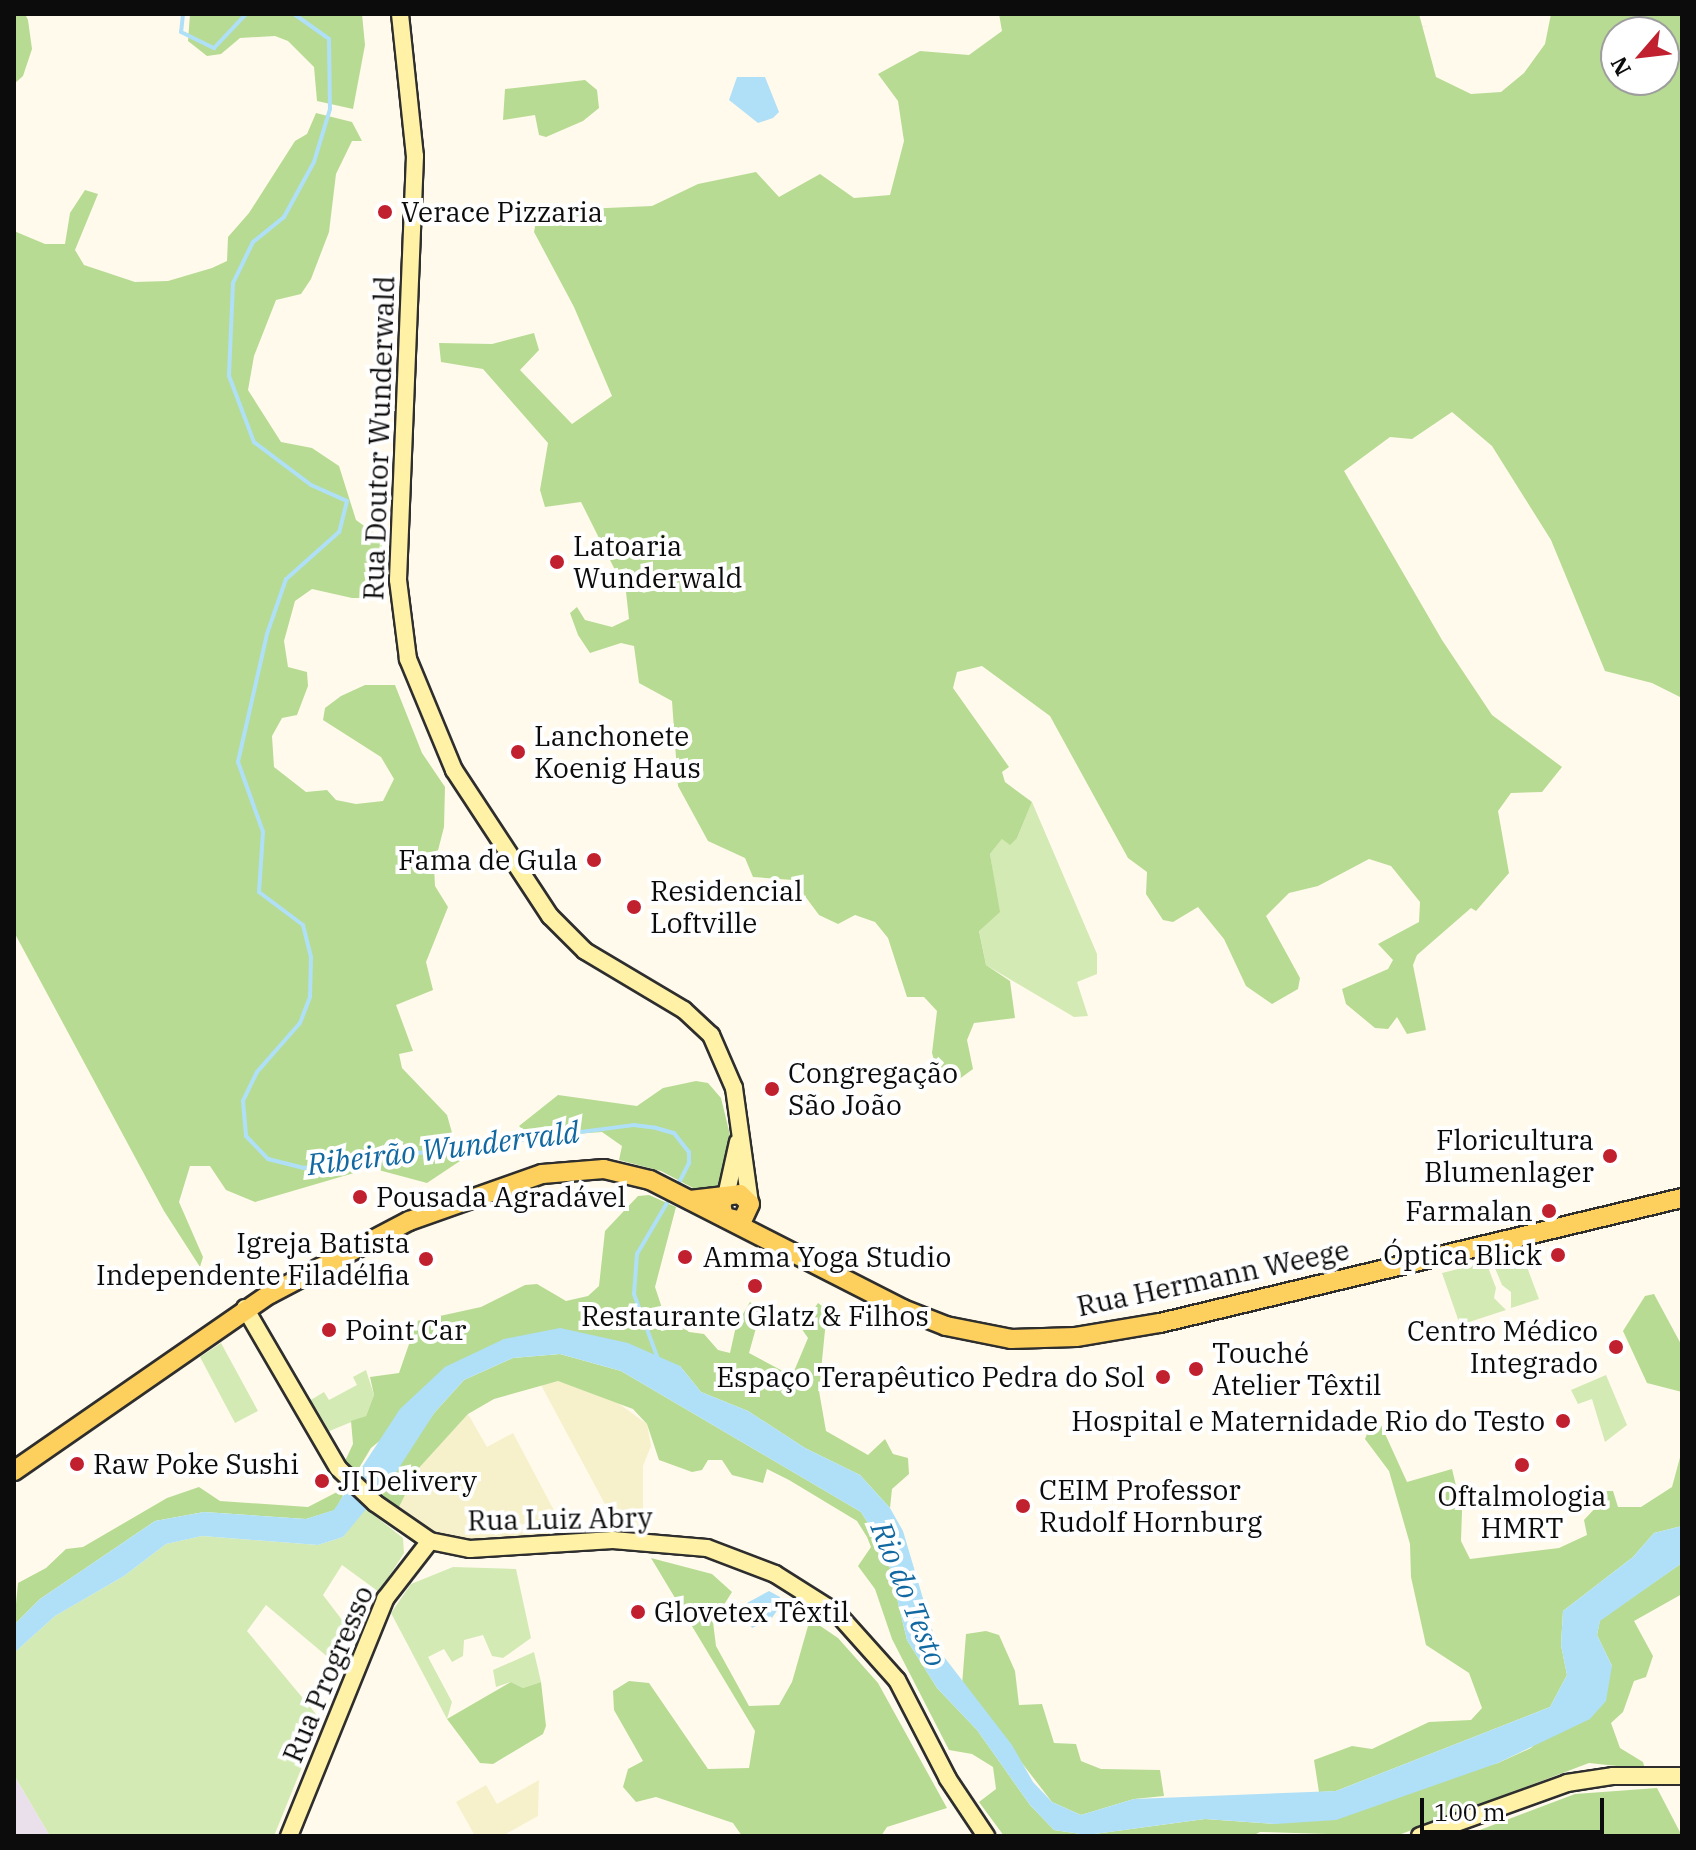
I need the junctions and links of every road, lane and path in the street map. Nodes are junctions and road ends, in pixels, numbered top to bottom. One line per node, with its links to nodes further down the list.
1 (400, 14): 2 (street, Rua Doutor Wunderwald)
2 (741, 1121): 4 (street, Rua Doutor Wunderwald); 6 (street, Rua Doutor Wunderwald)
3 (680, 1195): 4 (main road); 7 (main road, Rua Hermann Weege); 9 (main road, Rua Hermann Weege)
4 (726, 1196): 6 (main road); 7 (main road)
5 (1682, 1198): 8 (main road, Rua Hermann Weege)
6 (750, 1207): 7 (main road); 8 (main road)
7 (728, 1221): 8 (main road, Rua Hermann Weege)
8 (767, 1240)
9 (245, 1308): 10 (main road, Rua Hermann Weege); 11 (street)
10 (14, 1471)
11 (430, 1541): 13 (street, Rua Progresso); 14 (street, Rua Luiz Abry)
12 (1682, 1776): 15 (street)
13 (289, 1836)
14 (986, 1836)
15 (1420, 1836)

